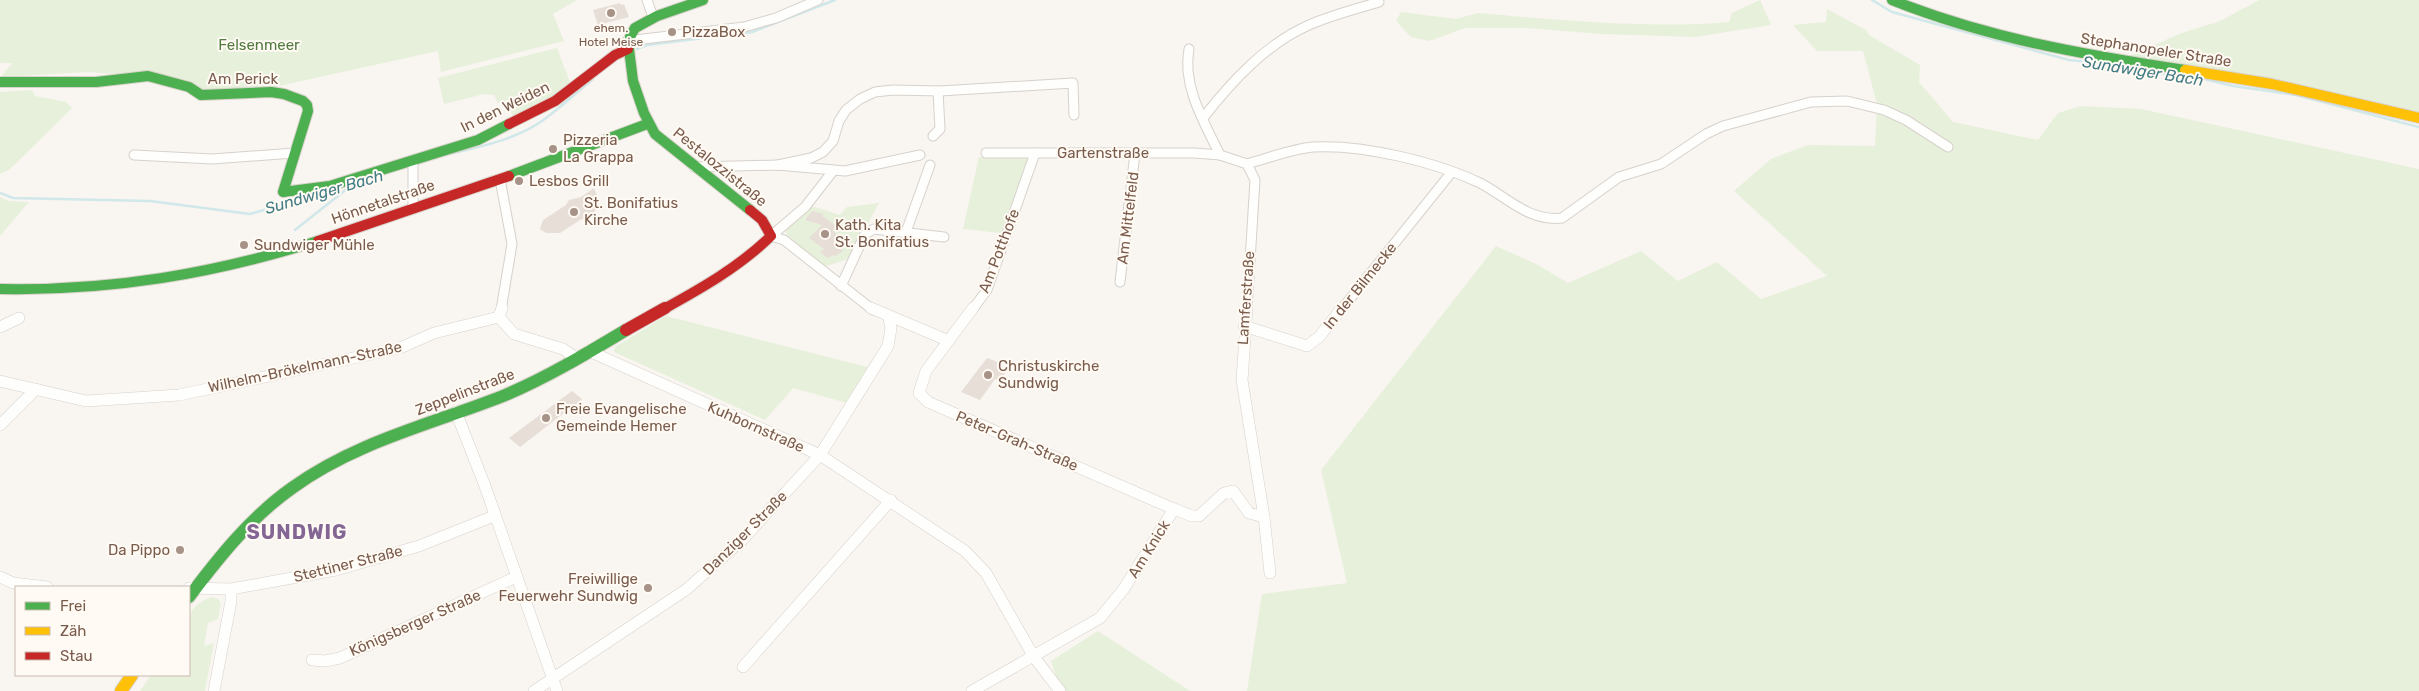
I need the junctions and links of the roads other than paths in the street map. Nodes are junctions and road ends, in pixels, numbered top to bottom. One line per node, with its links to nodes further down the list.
1 (647, 0): 7 (street)
2 (692, 0): 7 (street)
3 (703, 0): 7 (street)
4 (818, 0): 8 (street, In den Weiden)
5 (1892, 0): 14 (street, Stephanopeler Straße)
6 (1379, 2): 13 (street)
7 (653, 17): 8 (street)
8 (627, 45): 15 (street); 25 (street, In den Weiden)
9 (1189, 49): 13 (street)
10 (0, 82): 18 (street, Am Perick)
11 (938, 91): 12 (street); 16 (street); 26 (street)
12 (1074, 115)
13 (1202, 118): 24 (street)
14 (2419, 118)
15 (647, 124): 29 (street, Pestalozzistraße); 32 (street, Hönnetalstraße)
16 (933, 136)
17 (1948, 147): 31 (street)
18 (294, 153): 22 (street); 33 (street, Am Perick)
19 (986, 153): 20 (street, Gartenstraße)
20 (1035, 153): 21 (street, Gartenstraße); 46 (street, Am Potthofe)
21 (1135, 153): 24 (street, Gartenstraße); 38 (street, Am Mittelfeld)
22 (134, 155)
23 (920, 155): 30 (street)
24 (1220, 155): 27 (street)
25 (413, 162): 33 (street, In den Weiden); 34 (street)
26 (778, 164): 29 (street); 30 (street)
27 (1247, 164): 31 (street); 44 (street, Lamferstraße)
28 (930, 165): 35 (street)
29 (694, 166): 36 (street, Pestalozzistraße)
30 (833, 171): 36 (street)
31 (1452, 173): 44 (street, In der Bilmecke)
32 (500, 178): 34 (street, Hönnetalstraße); 41 (street)
33 (283, 192)
34 (413, 208): 40 (street, Hönnetalstraße)
35 (906, 232): 37 (street); 39 (street)
36 (770, 236): 39 (street); 47 (street, Zeppelinstraße)
37 (944, 237)
38 (1120, 282)
39 (840, 286): 43 (street)
40 (0, 289)
41 (499, 317): 48 (street); 50 (street, Wilhelm-Brökelmann-Straße)
42 (19, 318): 45 (street)
43 (890, 318): 46 (street); 53 (street, Danziger Straße)
44 (1244, 326): 57 (street, Lamferstraße)
45 (0, 327)
46 (950, 341): 55 (street, Peter-Grah-Straße)
47 (589, 351): 48 (street, Zeppelinstraße); 53 (street, Kuhbornstraße)
48 (576, 358): 51 (street, Zeppelinstraße)
49 (0, 381): 50 (street, Wilhelm-Brökelmann-Straße)
50 (36, 389): 52 (street)
51 (456, 412): 56 (street); 63 (street, Zeppelinstraße)
52 (0, 425)
53 (820, 455): 54 (street, Kuhbornstraße); 68 (street, Danziger Straße)
54 (891, 500): 64 (street, Kuhbornstraße); 66 (street)
55 (1174, 509): 57 (street, Am Knick); 64 (street, Am Knick)
56 (494, 516): 60 (street); 62 (street, Stettiner Straße)
57 (1264, 517): 58 (street, Lamferstraße)
58 (1270, 573)
59 (0, 577): 61 (street)
60 (516, 578): 65 (street, Königsberger Straße); 68 (street)
61 (38, 586)
62 (231, 589): 63 (street, Stettiner Straße); 70 (street)
63 (191, 590)
64 (1034, 656): 73 (street, Am Knick); 74 (street, Kuhbornstraße)
65 (312, 660)
66 (742, 667)
67 (131, 676): 69 (street)
68 (553, 678): 71 (street, Danziger Straße); 72 (street)
69 (121, 691)
70 (214, 691)
71 (534, 691)
72 (557, 691)
73 (972, 691)
74 (1060, 691)

